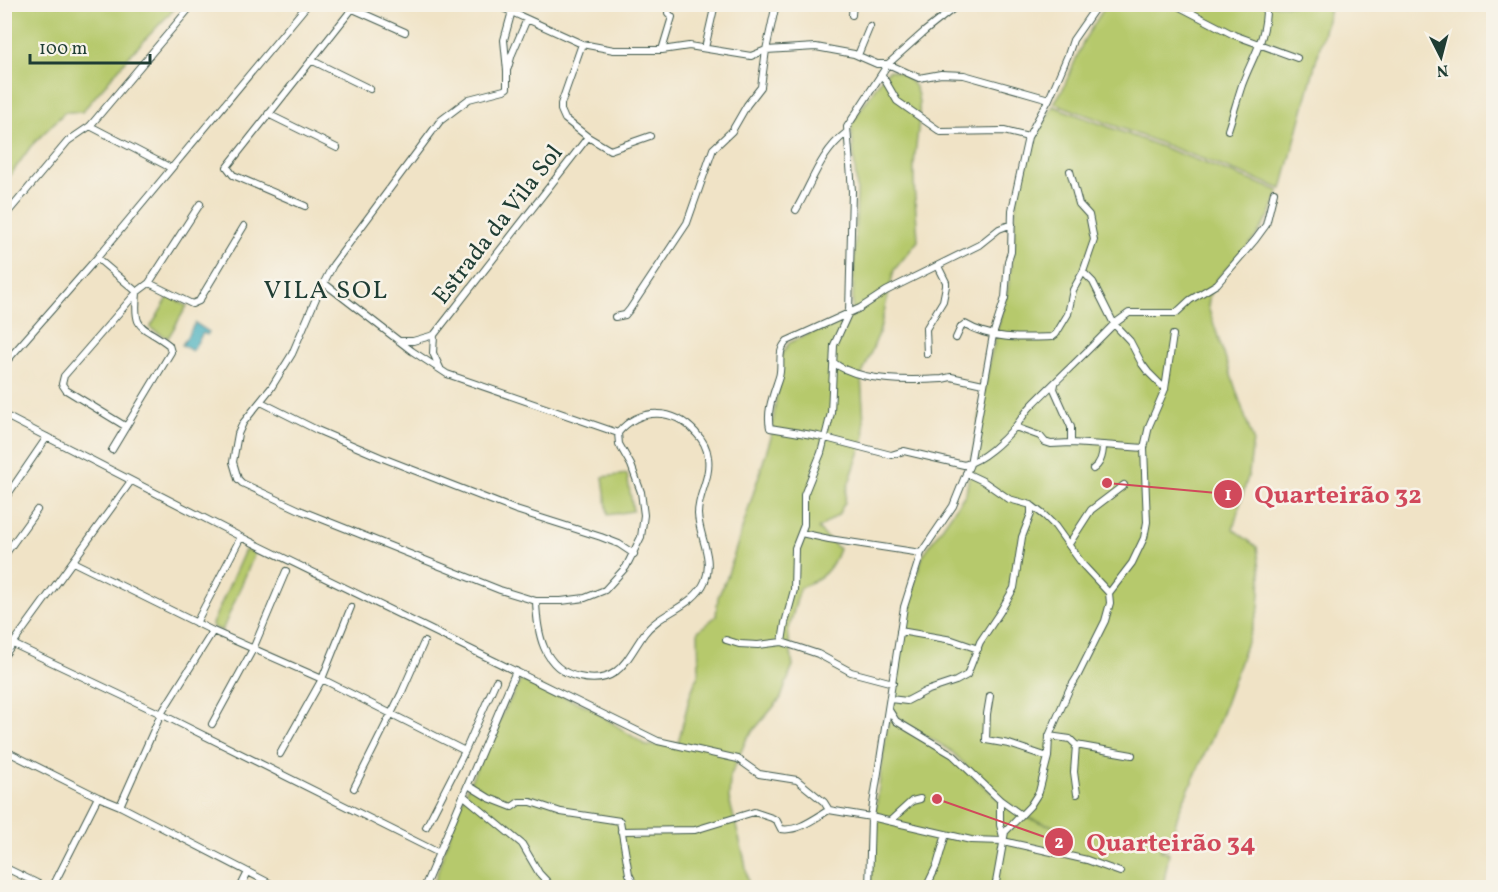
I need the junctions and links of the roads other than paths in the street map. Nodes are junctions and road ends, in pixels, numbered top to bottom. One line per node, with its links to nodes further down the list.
1 (193, 4): 32 (street)
2 (308, 4): 39 (street)
3 (494, 4): 13 (street)
4 (669, 4): 21 (street)
5 (714, 4): 20 (street)
6 (776, 4): 22 (street)
7 (852, 4): 14 (street)
8 (958, 4): 26 (street)
9 (1098, 4): 30 (street)
10 (1174, 4): 19 (street)
11 (1266, 4): 19 (street)
12 (355, 7): 17 (street); 25 (street)
13 (512, 11): 15 (street); 27 (street)
14 (852, 15)
15 (527, 18): 18 (street); 27 (street)
16 (870, 26): 23 (street)
17 (405, 32)
18 (582, 44): 21 (street); 36 (street)
19 (1261, 45): 24 (street); 33 (street)
20 (705, 48): 21 (street); 22 (street)
21 (662, 50)
22 (766, 50): 23 (street); 55 (street)
23 (858, 55): 26 (street)
24 (1297, 58)
25 (311, 60): 29 (street); 31 (street)
26 (888, 64): 28 (street); 30 (street)
27 (507, 71): 52 (street)
28 (882, 75): 34 (street); 37 (street)
29 (370, 89)
30 (1049, 99): 37 (street)
31 (268, 114): 38 (street); 43 (street)
32 (90, 126): 39 (street); 45 (street)
33 (1228, 130)
34 (846, 133): 44 (street); 54 (street)
35 (650, 136): 36 (street)
36 (588, 137): 57 (street, Estrada da Vila Sol)
37 (1028, 137): 46 (street)
38 (338, 148)
39 (171, 168): 48 (street)
40 (1070, 171): 50 (street)
41 (1274, 192): 56 (street)
42 (200, 204): 51 (street)
43 (305, 206)
44 (796, 210)
45 (4, 217)
46 (1011, 224): 49 (street); 59 (street)
47 (244, 226): 51 (street)
48 (97, 258): 53 (street); 64 (street)
49 (938, 266): 54 (street); 62 (street)
50 (1083, 272): 56 (street); 59 (street)
51 (148, 283): 53 (street)
52 (324, 283): 61 (street); 69 (street)
53 (137, 292): 71 (street); 71 (street)
54 (849, 312): 63 (street); 75 (street)
55 (615, 317)
56 (1114, 324): 67 (street); 68 (street)
57 (434, 334): 61 (street, Estrada da Vila Sol); 65 (street, Estrada da Vila Sol)
58 (1173, 334): 68 (street)
59 (993, 335): 60 (street); 66 (street)
60 (956, 338)
61 (397, 340): 65 (street)
62 (927, 354)
63 (833, 362): 66 (street); 75 (street)
64 (4, 364)
65 (440, 370): 73 (street)
66 (983, 384): 80 (street)
67 (1055, 384): 72 (street); 76 (street)
68 (1165, 389): 78 (street)
69 (261, 402): 92 (street); 97 (street)
70 (4, 415): 74 (street)
71 (125, 426): 79 (street)
72 (1015, 427): 76 (street); 80 (street)
73 (618, 433): 92 (street); 97 (street)
74 (47, 437): 83 (street); 85 (street)
75 (825, 439): 80 (street); 88 (street)
76 (1071, 443): 77 (street)
77 (1103, 445): 78 (street); 81 (street)
78 (1144, 448): 96 (street)
79 (112, 450)
80 (970, 464): 82 (street)
81 (1094, 469)
82 (966, 473): 86 (street); 91 (street)
83 (130, 481): 89 (street); 94 (street)
84 (1124, 484): 90 (street)
85 (4, 500)
86 (1031, 505): 90 (street); 107 (street)
87 (37, 510): 93 (street)
88 (801, 533): 91 (street); 104 (street)
89 (242, 537): 99 (street); 109 (street)
90 (1069, 544): 96 (street)
91 (921, 553): 101 (street)
92 (634, 554): 97 (street)
93 (4, 556)
94 (74, 562): 99 (street); 105 (street)
95 (286, 571): 106 (street)
96 (1109, 593): 119 (street)
97 (536, 600)
98 (351, 607): 110 (street)
99 (196, 623): 100 (street)
100 (213, 631): 106 (street); 116 (street)
101 (900, 631): 107 (street); 112 (street)
102 (726, 640): 104 (street)
103 (424, 642): 117 (street)
104 (782, 642): 112 (street)
105 (13, 644): 108 (street); 116 (street)
106 (253, 649): 110 (street); 118 (street)
107 (978, 649): 114 (street)
108 (4, 656)
109 (516, 671): 126 (street); 134 (street)
110 (322, 679): 117 (street); 123 (street)
111 (496, 681): 122 (street)
112 (893, 683): 114 (street)
113 (990, 696): 125 (street)
114 (890, 699): 115 (street)
115 (888, 710): 132 (street); 136 (street)
116 (161, 714): 133 (street); 142 (street)
117 (391, 714): 122 (street); 127 (street)
118 (212, 724)
119 (1049, 736): 120 (street); 125 (street)
120 (1076, 745): 124 (street); 128 (street)
121 (4, 750): 130 (street)
122 (465, 751): 138 (street)
123 (280, 754)
124 (1132, 755)
125 (1048, 757): 135 (street)
126 (468, 785): 129 (street); 139 (street)
127 (354, 788)
128 (1077, 794)
129 (464, 796): 142 (street); 151 (street)
130 (98, 797): 133 (street); 147 (street)
131 (920, 799): 137 (street)
132 (1000, 800): 135 (street); 141 (street)
133 (120, 806): 144 (street)
134 (829, 810): 136 (street); 139 (street)
135 (1021, 815): 141 (street)
136 (871, 817): 137 (street); 153 (street)
137 (890, 821): 140 (street)
138 (426, 827)
139 (621, 831): 152 (street)
140 (946, 834): 141 (street); 154 (street)
141 (1003, 839): 145 (street); 155 (street)
142 (439, 853): 150 (street)
143 (4, 867): 146 (street)
144 (248, 872): 148 (street); 149 (street)
145 (1120, 872)
146 (47, 888)
147 (52, 888)
148 (240, 888)
149 (279, 888)
150 (424, 888)
151 (553, 888)
152 (636, 888)
153 (869, 888)
154 (926, 888)
155 (995, 888)

